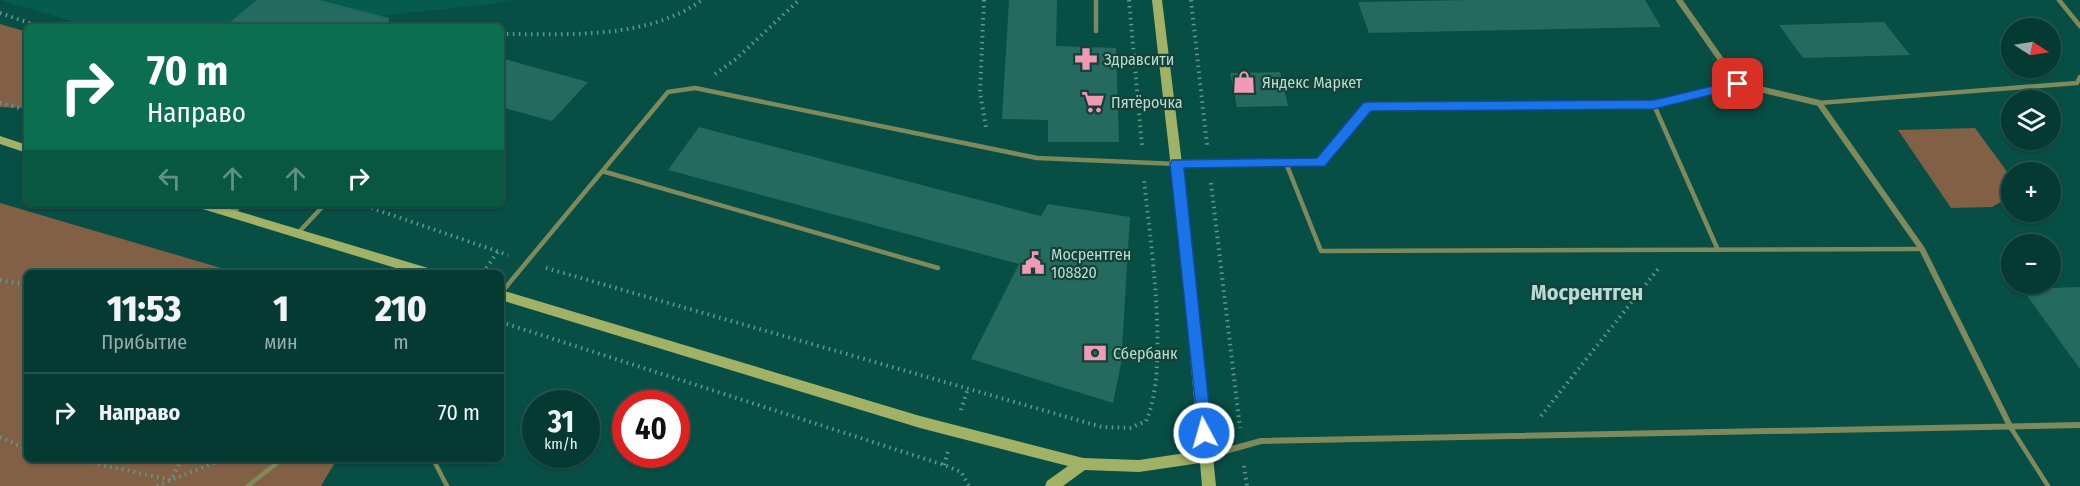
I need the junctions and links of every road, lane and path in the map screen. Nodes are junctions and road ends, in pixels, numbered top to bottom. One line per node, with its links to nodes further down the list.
1 (702, 0): 14 (path)
2 (800, 0): 18 (path)
3 (984, 0): 25 (path)
4 (1096, 0): 13 (lane)
5 (1129, 0): 26 (path)
6 (1157, 0): 29 (street)
7 (1191, 0): 27 (path)
8 (1680, 0): 16 (street)
9 (2059, 0): 12 (lane)
10 (0, 13): 11 (path)
11 (32, 24)
12 (2080, 26)
13 (1096, 31)
14 (504, 34)
15 (2080, 77): 17 (lane)
16 (1738, 84): 20 (street); 21 (lane)
17 (2079, 84): 20 (lane)
18 (695, 88): 25 (lane); 30 (lane)
19 (0, 103): 22 (path)
20 (1819, 103): 37 (street)
21 (1654, 105): 28 (lane); 39 (lane)
22 (24, 109)
23 (0, 140): 24 (street)
24 (24, 148)
25 (989, 148): 26 (lane)
26 (1143, 162): 29 (lane); 41 (path)
27 (1209, 163): 28 (lane); 29 (lane); 54 (path)
28 (1286, 163): 38 (lane)
29 (1177, 164): 56 (street)
30 (602, 171): 41 (lane); 42 (lane)
31 (209, 207): 35 (street)
32 (239, 207): 35 (lane)
33 (322, 207): 36 (lane)
34 (369, 207): 40 (path)
35 (231, 214): 36 (street)
36 (297, 234): 43 (street)
37 (1922, 249): 39 (lane); 51 (street)
38 (1674, 250): 39 (lane); 53 (path)
39 (1718, 250)
40 (498, 251): 41 (path); 44 (path)
41 (525, 262): 47 (lane)
42 (938, 268)
43 (418, 270)
44 (485, 270)
45 (0, 280): 46 (path)
46 (24, 284)
47 (504, 290)
48 (504, 295): 62 (street)
49 (504, 323): 67 (path)
50 (2080, 425): 51 (street)
51 (2011, 428): 53 (street); 71 (lane)
52 (0, 437): 55 (path)
53 (1515, 437): 54 (street)
54 (1242, 446): 56 (street); 70 (path)
55 (24, 447)
56 (1206, 456): 62 (street); 69 (street)
57 (89, 462): 63 (path)
58 (180, 462): 63 (path)
59 (216, 462): 63 (path)
60 (278, 462): 65 (lane)
61 (435, 462): 66 (lane)
62 (1083, 464): 68 (street)
63 (171, 480): 64 (path)
64 (157, 486)
65 (248, 486)
66 (447, 486)
67 (969, 486)
68 (1052, 486)
69 (1209, 486)
70 (1247, 486)
71 (2048, 486)

